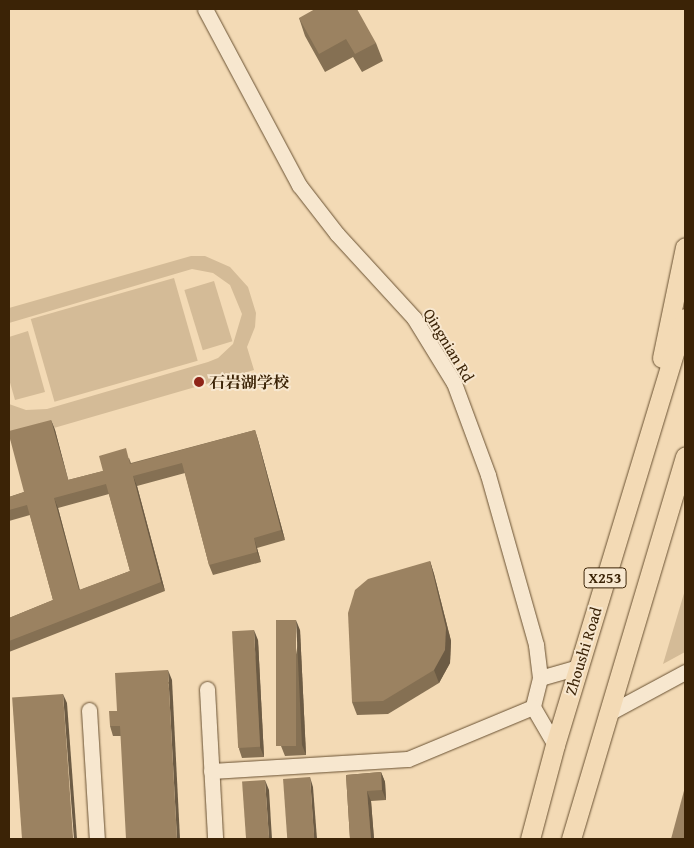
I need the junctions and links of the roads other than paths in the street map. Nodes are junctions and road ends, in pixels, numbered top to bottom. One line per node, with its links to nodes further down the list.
1 (205, 9): 8 (street, Qingnian Rd)
2 (685, 246): 4 (main road, Zhoushi Road / X253)
3 (685, 318): 4 (main road, Zhoushi Road / X253)
4 (648, 436): 6 (main road, Zhoushi Road / X253)
5 (685, 457): 12 (main road, X253)
6 (578, 667): 8 (street); 13 (main road, Zhoushi Road / X253)
7 (685, 672): 12 (street)
8 (540, 678): 10 (street, Qingnian Rd)
9 (207, 689): 14 (street)
10 (533, 707): 13 (street); 14 (street)
11 (89, 710): 15 (street)
12 (607, 714): 18 (main road, X253)
13 (555, 745): 17 (main road, Zhoushi Road / X253)
14 (211, 771): 16 (street)
15 (97, 839)
16 (215, 839)
17 (530, 839)
18 (571, 839)

